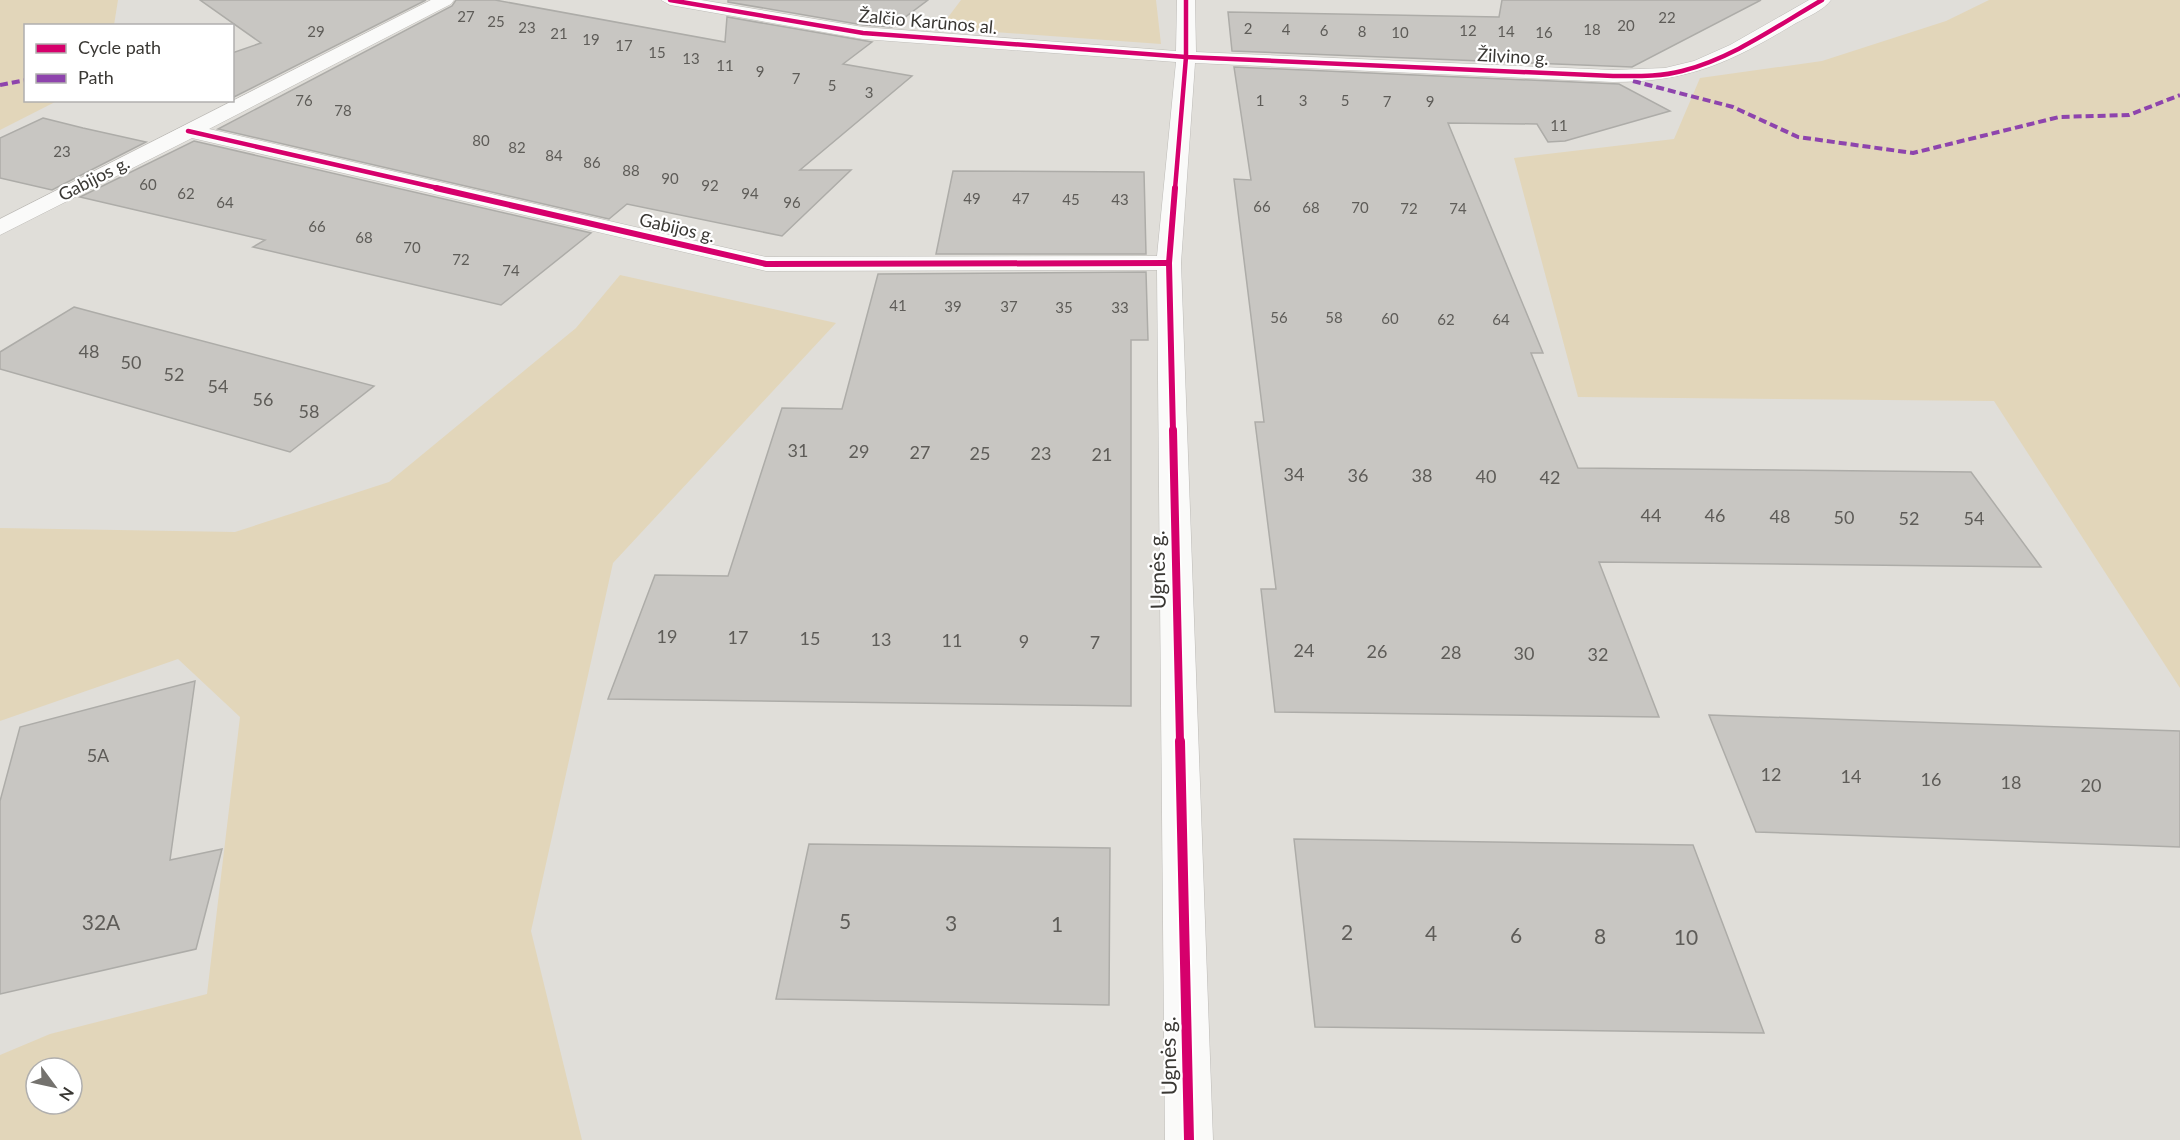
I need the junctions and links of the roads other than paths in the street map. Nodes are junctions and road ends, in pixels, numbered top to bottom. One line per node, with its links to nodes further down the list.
1 (445, 0): 6 (street, Gabijos g.)
2 (670, 0): 5 (street, Žalčio Karūnos al.)
3 (1186, 0): 5 (street, Ugnės g.)
4 (1822, 0): 5 (street, Žilvino g.)
5 (1186, 57): 8 (street, Ugnės g.)
6 (188, 131): 7 (street, Gabijos g.); 8 (street, Gabijos g.)
7 (0, 228)
8 (1169, 263): 9 (street, Ugnės g.)
9 (1189, 1140)

